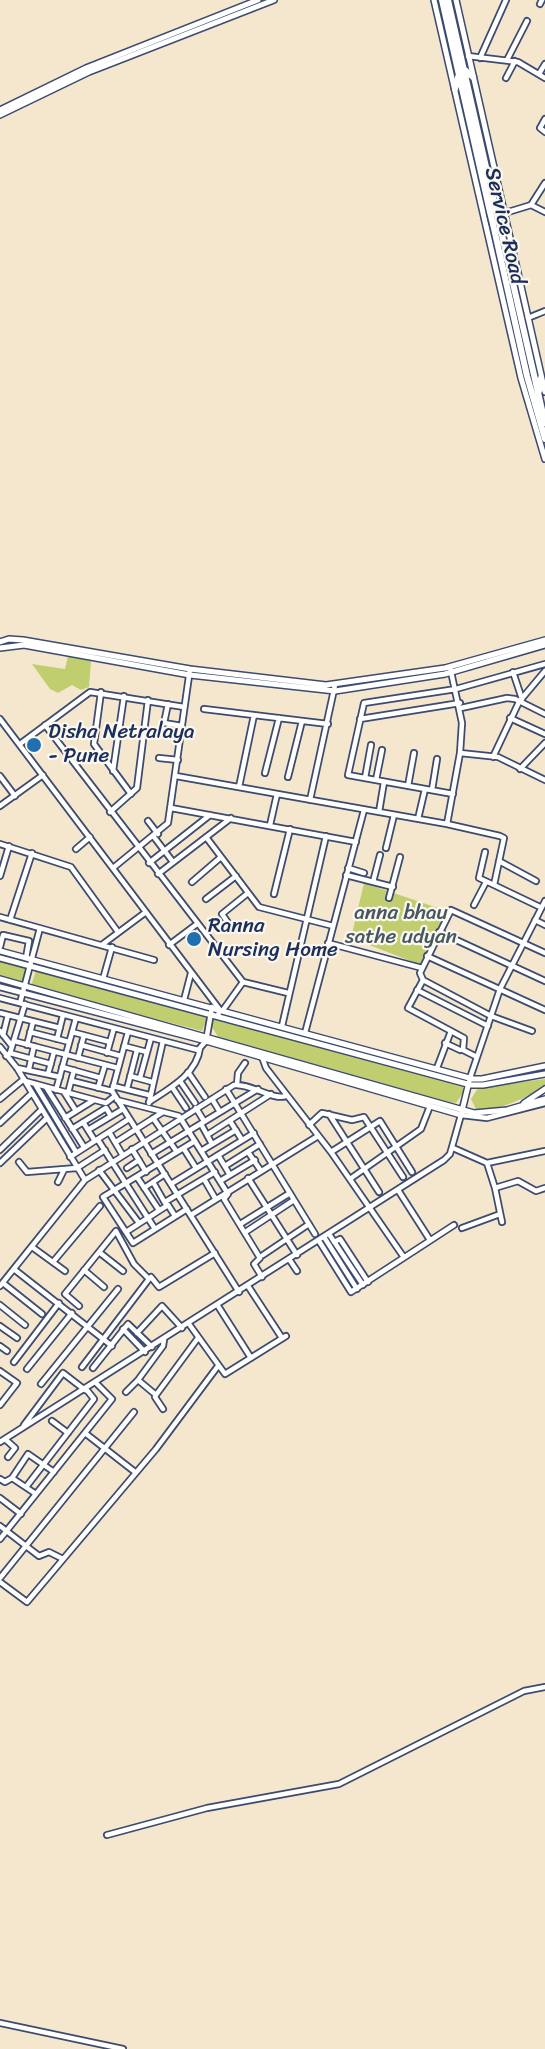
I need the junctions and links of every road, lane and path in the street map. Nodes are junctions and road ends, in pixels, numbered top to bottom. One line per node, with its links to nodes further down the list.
1 (258, 0): 19 (main road)
2 (274, 0): 19 (main road)
3 (434, 0): 20 (main road, Service Road)
4 (442, 0): 14 (highway)
5 (448, 0): 14 (highway)
6 (456, 0): 9 (main road)
7 (506, 0): 10 (street)
8 (527, 21): 11 (street)
9 (468, 56): 10 (street); 16 (main road)
10 (480, 58): 11 (street)
11 (507, 60): 12 (street)
12 (515, 61): 15 (street); 17 (street)
13 (545, 64): 15 (street)
14 (461, 71): 16 (highway); 20 (highway); 30 (highway, bridge)
15 (539, 74): 18 (street)
16 (473, 77): 28 (main road)
17 (506, 78)
18 (545, 78)
19 (53, 85): 21 (main road); 22 (main road)
20 (455, 89): 29 (main road, Service Road)
21 (0, 110)
22 (0, 115)
23 (545, 119): 24 (street)
24 (545, 132)
25 (545, 183): 26 (street)
26 (531, 205): 27 (street); 28 (street)
27 (545, 212)
28 (505, 214): 29 (street); 32 (main road)
29 (485, 218): 33 (main road, Service Road)
30 (496, 223): 33 (highway); 36 (highway)
31 (545, 310): 32 (street)
32 (528, 318): 34 (main road)
33 (524, 377): 38 (highway); 39 (main road, Service Road)
34 (541, 378): 35 (main road); 36 (highway)
35 (545, 392)
36 (541, 408): 37 (highway)
37 (545, 423)
38 (545, 440)
39 (545, 459)
40 (545, 640): 45 (main road)
41 (0, 642): 47 (main road)
42 (545, 645): 45 (main road)
43 (0, 648): 47 (main road)
44 (545, 664): 48 (street)
45 (450, 669): 49 (main road); 50 (street)
46 (545, 671): 54 (street)
47 (190, 672): 49 (main road); 57 (street)
48 (513, 672): 50 (street); 54 (street)
49 (335, 688): 66 (street)
50 (456, 689): 56 (street); 64 (street)
51 (101, 692): 52 (street); 67 (street); 81 (street)
52 (124, 696): 53 (street); 81 (street)
53 (148, 700): 55 (street); 95 (street)
54 (521, 700): 56 (street); 59 (street); 62 (street)
55 (168, 704): 57 (street); 68 (street)
56 (460, 706): 64 (street); 75 (street)
57 (184, 707): 68 (street)
58 (204, 709): 60 (street)
59 (545, 714)
60 (254, 715): 61 (street); 92 (street)
61 (279, 718): 65 (street); 82 (street)
62 (510, 718): 69 (street); 76 (street)
63 (0, 719): 71 (street)
64 (360, 719): 87 (street)
65 (302, 721): 66 (street); 86 (street)
66 (328, 724): 99 (street)
67 (45, 725): 71 (street); 103 (street)
68 (182, 726): 79 (street)
69 (545, 734)
70 (545, 743): 80 (street)
71 (20, 744): 83 (street)
72 (371, 745): 87 (street)
73 (382, 750): 88 (street)
74 (414, 753): 91 (street)
75 (460, 753): 76 (street); 97 (street)
76 (493, 757): 80 (street)
77 (159, 758): 79 (street)
78 (437, 759): 94 (street)
79 (178, 760): 85 (street)
80 (520, 769): 89 (street)
81 (113, 771): 95 (street)
82 (265, 773)
83 (43, 775): 98 (street); 115 (street)
84 (0, 776): 98 (street)
85 (176, 776): 92 (street); 101 (street)
86 (288, 777)
87 (365, 778): 88 (street)
88 (376, 780): 90 (street)
89 (545, 780)
90 (384, 782): 91 (street); 104 (street)
91 (408, 786): 93 (street)
92 (239, 787): 96 (street)
93 (425, 789): 94 (street); 108 (street)
94 (432, 790): 97 (street)
95 (131, 794): 103 (street)
96 (277, 794): 99 (street); 111 (street)
97 (453, 794): 110 (street)
98 (15, 796): 100 (street)
99 (310, 800): 102 (street)
100 (0, 806)
101 (171, 808): 105 (street); 113 (street)
102 (364, 810): 104 (street); 117 (street)
103 (110, 812): 122 (street)
104 (379, 812): 106 (street)
105 (210, 815): 107 (street); 123 (street)
106 (393, 815): 108 (street); 120 (street)
107 (231, 818): 111 (street); 116 (street)
108 (418, 819): 110 (street)
109 (148, 822): 113 (street)
110 (447, 824): 129 (street)
111 (270, 825): 112 (street)
112 (290, 829): 114 (street); 146 (street)
113 (156, 835): 122 (street); 123 (street)
114 (326, 836): 117 (street); 155 (street)
115 (90, 837): 121 (street); 132 (street)
116 (206, 837): 127 (street); 131 (street)
117 (356, 842): 133 (street)
118 (0, 844): 119 (street)
119 (9, 846): 125 (street); 137 (street)
120 (386, 848)
121 (76, 849)
122 (139, 849): 130 (street); 132 (street)
123 (164, 851): 130 (street); 131 (street)
124 (485, 852): 142 (street)
125 (32, 853): 154 (street); 162 (street)
126 (380, 855): 141 (street)
127 (221, 857): 138 (street); 140 (street)
128 (400, 857): 144 (street)
129 (499, 861): 139 (street); 143 (street)
130 (149, 862): 135 (street)
131 (173, 862): 135 (street)
132 (113, 868): 152 (street)
133 (348, 868): 134 (street); 136 (street)
134 (364, 873)
135 (158, 874): 157 (street)
136 (346, 875): 141 (street); 159 (street)
137 (0, 876)
138 (236, 876): 145 (street); 148 (street)
139 (536, 881)
140 (192, 882)
141 (372, 882): 144 (street)
142 (486, 882): 143 (street); 150 (street)
143 (494, 885): 151 (street)
144 (393, 887): 147 (street)
145 (248, 893): 155 (street); 161 (street)
146 (274, 894)
147 (389, 898)
148 (206, 899)
149 (545, 902): 151 (street)
150 (474, 905)
151 (540, 907): 156 (street)
152 (146, 912): 162 (street); 168 (street)
153 (0, 917): 154 (street)
154 (10, 920): 160 (street)
155 (306, 920): 159 (street); 189 (street)
156 (535, 920): 158 (street); 165 (street)
157 (197, 924): 168 (street); 184 (street)
158 (545, 925)
159 (333, 926): 167 (street)
160 (40, 928): 166 (street); 176 (street)
161 (233, 930)
162 (118, 932): 166 (street)
163 (439, 932): 165 (street); 172 (street); 177 (street)
164 (2, 935): 170 (street); 174 (street)
165 (523, 943): 171 (street); 177 (street)
166 (103, 944): 169 (street)
167 (328, 944): 178 (street); 215 (street)
168 (169, 945): 179 (street)
169 (112, 947): 175 (street); 181 (street)
170 (0, 949): 174 (main road)
171 (545, 953)
172 (428, 956): 178 (street); 186 (street)
173 (0, 958): 176 (main road)
174 (26, 958): 176 (main road)
175 (154, 960)
176 (32, 963): 181 (main road); 187 (street); 194 (main road)
177 (512, 965): 183 (street); 186 (street)
178 (422, 968): 182 (street)
179 (191, 973): 191 (street); 196 (street)
180 (0, 979): 187 (main road)
181 (103, 979): 191 (main road)
182 (423, 980): 188 (street); 200 (street)
183 (545, 981)
184 (243, 982): 189 (street); 196 (street)
185 (0, 987): 187 (main road)
186 (500, 989): 195 (street); 200 (street)
187 (24, 990): 192 (street); 220 (main road)
188 (417, 990): 207 (street); 210 (street)
189 (288, 993): 206 (street)
190 (0, 998): 192 (street)
191 (184, 1000): 194 (main road)
192 (22, 1004): 193 (street); 201 (street)
193 (43, 1009): 199 (street); 204 (street)
194 (211, 1010): 196 (main road); 220 (street)
195 (545, 1010)
196 (220, 1012): 206 (main road); 269 (main road)
197 (0, 1013): 198 (street)
198 (8, 1015): 201 (street); 216 (street)
199 (63, 1015): 202 (street); 208 (street)
200 (491, 1016): 207 (street); 211 (street)
201 (20, 1018): 203 (street); 226 (street)
202 (76, 1018): 205 (street); 213 (street)
203 (33, 1022): 204 (street); 212 (street)
204 (39, 1023): 208 (street)
205 (94, 1023): 209 (street); 217 (street)
206 (282, 1026): 215 (main road)
207 (488, 1026): 243 (street)
208 (60, 1028): 221 (street)
209 (114, 1028): 214 (street); 224 (street)
210 (451, 1031): 225 (street); 243 (street)
211 (532, 1031)
212 (30, 1032): 218 (street); 227 (street)
213 (72, 1032): 217 (street); 223 (street)
214 (128, 1032): 219 (street); 230 (street)
215 (305, 1032): 255 (main road)
216 (1, 1033): 226 (street)
217 (87, 1036): 224 (street); 228 (street)
218 (51, 1037): 221 (street); 233 (street)
219 (151, 1038): 222 (street); 237 (street)
220 (206, 1038): 232 (street); 242 (main road); 301 (main road)
221 (57, 1039): 223 (street)
222 (164, 1041): 232 (street); 270 (street)
223 (69, 1042): 240 (street)
224 (110, 1042): 238 (street)
225 (446, 1043): 235 (street); 255 (street)
226 (13, 1044): 227 (street); 239 (street)
227 (27, 1045): 229 (street)
228 (81, 1045): 238 (street); 244 (street)
229 (34, 1046): 233 (street); 245 (street)
230 (124, 1046): 234 (street); 241 (street)
231 (0, 1047): 239 (street)
232 (200, 1048): 259 (street)
233 (47, 1050): 236 (street)
234 (138, 1050): 237 (street); 254 (street)
235 (460, 1050)
236 (54, 1052): 240 (street); 248 (street)
237 (147, 1052): 265 (street)
238 (107, 1053): 241 (street)
239 (8, 1054): 245 (street); 253 (street)
240 (66, 1054): 244 (street); 252 (street)
241 (121, 1056): 250 (street)
242 (262, 1057): 288 (street); 297 (main road)
243 (477, 1057): 269 (street)
244 (78, 1058): 246 (street)
245 (31, 1059): 248 (street); 256 (street)
246 (84, 1059): 249 (street); 258 (street)
247 (245, 1063): 272 (street)
248 (51, 1064): 261 (street)
249 (105, 1065): 250 (street); 264 (street)
250 (118, 1066): 254 (street); 283 (street)
251 (545, 1066): 269 (main road)
252 (62, 1067): 257 (street); 263 (street)
253 (17, 1068): 256 (street); 266 (street)
254 (132, 1068): 262 (street)
255 (437, 1068): 269 (main road)
256 (29, 1069): 261 (street)
257 (74, 1070): 258 (street); 267 (street)
258 (81, 1072): 264 (street)
259 (188, 1072): 268 (street); 289 (street)
260 (545, 1073): 269 (main road)
261 (48, 1074): 263 (street)
262 (130, 1076): 265 (street); 277 (street)
263 (60, 1077): 281 (street)
264 (101, 1078): 275 (street)
265 (140, 1078): 270 (street)
266 (25, 1080): 271 (street); 284 (street); 287 (street)
267 (72, 1081): 273 (street); 282 (street)
268 (180, 1081): 276 (street); 296 (street)
269 (469, 1081): 301 (main road)
270 (152, 1082): 286 (street)
271 (35, 1084): 274 (street); 353 (street)
272 (237, 1084): 278 (street); 279 (street)
273 (92, 1086): 275 (street); 290 (street)
274 (46, 1087): 281 (street); 311 (street)
275 (98, 1088): 283 (street)
276 (172, 1088): 294 (street); 300 (street)
277 (127, 1089): 283 (street); 286 (street)
278 (226, 1089): 291 (street); 295 (street)
279 (258, 1089): 285 (street); 295 (street)
280 (545, 1089): 298 (main road)
281 (56, 1090): 282 (street)
282 (66, 1092): 290 (street); 304 (street)
283 (114, 1093): 292 (street); 299 (street); 302 (street)
284 (31, 1094): 303 (street); 320 (street)
285 (271, 1094): 288 (street); 307 (street)
286 (149, 1095): 294 (street)
287 (1, 1096)
288 (286, 1096): 321 (street)
289 (205, 1097)
290 (88, 1098): 292 (street)
291 (212, 1099): 296 (street); 306 (street)
292 (95, 1100): 304 (street)
293 (545, 1101): 298 (main road); 309 (street)
294 (150, 1102): 299 (street)
295 (235, 1103): 306 (street); 307 (street)
296 (196, 1106): 313 (street); 319 (street)
297 (430, 1106): 309 (main road); 344 (street)
298 (522, 1106): 301 (main road)
299 (147, 1108): 305 (street)
300 (186, 1108)
301 (463, 1108): 309 (main road)
302 (123, 1109): 310 (street); 316 (street)
303 (41, 1110): 314 (street); 348 (street)
304 (76, 1111): 311 (street)
305 (163, 1112): 312 (street); 313 (street)
306 (220, 1112): 319 (street)
307 (241, 1113): 317 (street); 330 (street)
308 (329, 1114): 321 (street); 322 (street); 340 (street)
309 (461, 1115): 345 (street)
310 (111, 1116): 315 (street); 318 (street)
311 (65, 1118): 323 (street)
312 (153, 1118): 325 (street); 328 (street)
313 (180, 1118): 328 (street); 329 (street)
314 (46, 1119): 361 (street); 367 (street)
315 (106, 1119): 324 (street); 327 (street)
316 (129, 1119): 325 (street); 327 (street)
317 (230, 1120): 326 (street); 331 (street)
318 (83, 1122): 323 (street); 324 (street)
319 (203, 1122): 329 (street); 331 (street)
320 (0, 1123)
321 (309, 1125): 332 (street)
322 (371, 1127): 340 (street); 344 (street); 359 (street)
323 (72, 1129): 343 (street)
324 (88, 1130): 333 (street)
325 (136, 1130): 336 (street); 338 (street)
326 (236, 1130): 334 (street); 335 (street)
327 (111, 1131): 333 (street); 338 (street)
328 (163, 1131): 336 (street); 339 (street)
329 (189, 1131): 337 (street); 339 (street)
330 (254, 1134): 335 (street); 342 (street)
331 (207, 1135): 341 (street)
332 (318, 1136): 356 (street); 368 (street)
333 (96, 1140): 343 (street); 349 (street)
334 (218, 1140): 341 (street); 351 (street)
335 (242, 1140): 351 (street)
336 (144, 1141): 346 (street); 358 (street)
337 (195, 1141): 347 (street); 350 (street)
338 (116, 1142): 357 (street)
339 (171, 1142): 354 (street); 358 (street)
340 (347, 1142): 356 (street); 375 (street)
341 (212, 1144): 350 (street)
342 (260, 1144): 355 (street); 368 (street)
343 (84, 1147): 353 (street)
344 (398, 1148): 359 (street); 381 (street)
345 (453, 1148): 369 (street); 401 (street)
346 (132, 1149): 357 (street); 362 (street)
347 (184, 1149): 354 (street); 374 (street)
348 (0, 1150)
349 (105, 1150): 366 (street); 372 (street)
350 (201, 1151): 364 (street)
351 (225, 1151): 360 (street)
352 (545, 1151): 369 (street)
353 (76, 1152): 361 (street)
354 (177, 1152): 370 (street)
355 (248, 1152): 363 (street); 371 (street)
356 (331, 1152): 389 (street)
357 (122, 1154): 366 (street)
358 (151, 1154): 370 (street)
359 (388, 1154): 375 (street); 386 (street)
360 (218, 1155): 364 (street); 371 (street)
361 (70, 1157): 372 (street)
362 (139, 1160): 373 (street); 379 (street)
363 (255, 1160): 378 (street); 384 (street)
364 (208, 1161): 374 (street); 380 (street)
365 (19, 1162): 376 (street)
366 (111, 1162): 377 (street); 394 (street)
367 (0, 1163)
368 (272, 1163): 378 (street); 404 (street)
369 (487, 1163): 398 (street)
370 (158, 1164): 379 (street); 382 (street)
371 (225, 1166): 384 (street)
372 (77, 1168): 376 (street); 390 (street)
373 (127, 1168)
374 (196, 1168): 383 (street)
375 (364, 1169): 389 (street); 403 (street)
376 (64, 1170): 392 (street)
377 (99, 1170): 390 (street); 400 (street)
378 (261, 1171): 387 (street)
379 (146, 1172): 385 (street)
380 (215, 1172): 388 (street); 391 (street)
381 (412, 1172)
382 (165, 1174): 393 (street); 395 (street)
383 (185, 1175): 395 (street); 396 (street)
384 (230, 1175): 391 (street)
385 (137, 1177): 394 (street); 397 (street)
386 (403, 1177)
387 (248, 1178): 402 (street); 411 (street)
388 (204, 1179): 396 (street); 406 (street)
389 (350, 1179): 412 (street)
390 (85, 1180): 436 (street)
391 (220, 1181): 402 (street)
392 (57, 1182)
393 (153, 1182): 397 (street); 409 (street)
394 (126, 1184): 400 (street); 420 (street)
395 (171, 1184): 405 (street)
396 (192, 1186): 405 (street)
397 (144, 1188): 414 (street)
398 (495, 1188): 399 (street); 417 (street)
399 (545, 1188)
400 (114, 1190): 408 (street); 415 (street)
401 (398, 1190): 412 (street); 433 (street)
402 (226, 1191): 406 (street); 450 (street)
403 (379, 1192)
404 (290, 1193): 407 (street); 411 (street)
405 (177, 1194): 409 (street); 413 (street)
406 (215, 1198): 418 (street)
407 (294, 1200): 416 (street); 424 (street)
408 (125, 1204): 415 (street); 422 (street)
409 (166, 1204): 414 (street); 419 (street)
410 (100, 1206): 444 (street)
411 (267, 1207): 416 (street); 423 (street)
412 (371, 1207): 431 (street); 442 (street)
413 (187, 1209): 418 (street); 419 (street)
414 (159, 1210): 420 (street)
415 (113, 1212): 429 (street)
416 (271, 1214): 428 (street); 432 (street)
417 (500, 1214): 421 (street); 426 (street)
418 (191, 1215): 439 (street)
419 (175, 1216): 427 (street)
420 (147, 1218): 422 (street); 427 (street)
421 (502, 1222)
422 (139, 1223): 429 (street)
423 (242, 1223)
424 (309, 1224): 430 (street); 432 (street)
425 (454, 1225): 433 (street)
426 (462, 1228)
427 (155, 1229): 435 (street)
428 (247, 1231)
429 (126, 1232): 435 (street)
430 (315, 1234)
431 (326, 1236): 434 (street); 452 (street); 457 (street)
432 (286, 1239): 440 (street); 441 (street)
433 (430, 1240): 442 (street)
434 (319, 1241): 441 (street); 457 (street)
435 (134, 1243): 437 (street)
436 (32, 1247): 444 (street); 445 (street)
437 (126, 1247): 438 (street); 451 (street)
438 (99, 1252): 446 (street); 447 (street)
439 (215, 1253): 451 (street); 458 (street)
440 (263, 1255)
441 (297, 1255): 443 (street)
442 (403, 1256): 452 (street)
443 (289, 1259): 449 (street); 450 (street)
444 (53, 1262): 448 (street)
445 (15, 1270): 453 (street); 459 (street)
446 (84, 1270): 455 (street); 461 (street)
447 (123, 1270)
448 (65, 1271)
449 (297, 1271)
450 (262, 1277): 454 (street)
451 (149, 1279): 473 (street)
452 (366, 1283): 457 (street)
453 (2, 1285): 464 (street)
454 (248, 1286): 458 (street); 481 (street)
455 (104, 1287)
456 (118, 1289): 468 (street)
457 (357, 1289)
458 (239, 1292): 462 (street)
459 (59, 1303): 463 (street); 482 (street)
460 (0, 1305): 466 (street)
461 (80, 1306)
462 (218, 1306): 465 (street); 481 (street)
463 (72, 1313): 468 (street); 487 (street)
464 (42, 1314)
465 (189, 1324): 469 (street); 474 (street)
466 (25, 1325)
467 (0, 1326): 472 (street)
468 (88, 1326): 473 (street); 485 (street)
469 (182, 1328): 471 (street); 475 (street)
470 (123, 1329): 471 (street); 477 (street); 480 (street)
471 (137, 1333): 478 (street)
472 (17, 1338)
473 (102, 1338): 477 (street); 484 (street)
474 (198, 1338): 483 (street); 495 (street)
475 (164, 1340): 478 (street); 490 (street)
476 (0, 1346): 479 (street)
477 (112, 1346): 486 (street)
478 (153, 1347): 480 (street)
479 (7, 1351)
480 (144, 1352): 491 (street)
481 (251, 1358): 483 (street)
482 (14, 1362)
483 (218, 1366): 508 (street)
484 (82, 1367)
485 (56, 1368): 489 (street); 492 (street)
486 (93, 1368)
487 (27, 1370)
488 (0, 1371): 496 (street)
489 (63, 1374): 493 (street); 500 (street)
490 (138, 1380): 494 (street); 495 (street)
491 (96, 1383): 493 (street); 501 (street)
492 (41, 1384)
493 (86, 1390): 500 (street); 502 (street)
494 (126, 1392)
495 (156, 1395): 497 (street)
496 (1, 1401)
497 (163, 1409)
498 (134, 1412): 504 (street)
499 (52, 1421): 502 (street)
500 (22, 1427): 503 (street)
501 (85, 1432): 504 (street); 507 (street)
502 (68, 1433): 506 (street)
503 (2, 1441): 505 (street)
504 (105, 1449): 508 (street); 518 (street)
505 (8, 1457)
506 (44, 1465): 507 (street); 509 (street); 511 (street)
507 (54, 1472): 512 (street)
508 (135, 1472): 519 (street)
509 (12, 1478): 510 (street); 511 (street)
510 (1, 1481)
511 (26, 1488): 512 (street)
512 (36, 1494): 514 (street)
513 (0, 1498): 514 (street)
514 (21, 1514): 516 (street)
515 (0, 1526): 516 (street)
516 (7, 1531): 517 (street); 518 (street)
517 (0, 1539)
518 (25, 1546): 519 (street); 520 (street)
519 (63, 1559): 520 (street)
520 (0, 1580)
521 (545, 1687): 522 (street)
522 (107, 1835)
523 (0, 2023): 524 (street)
524 (123, 2049)

